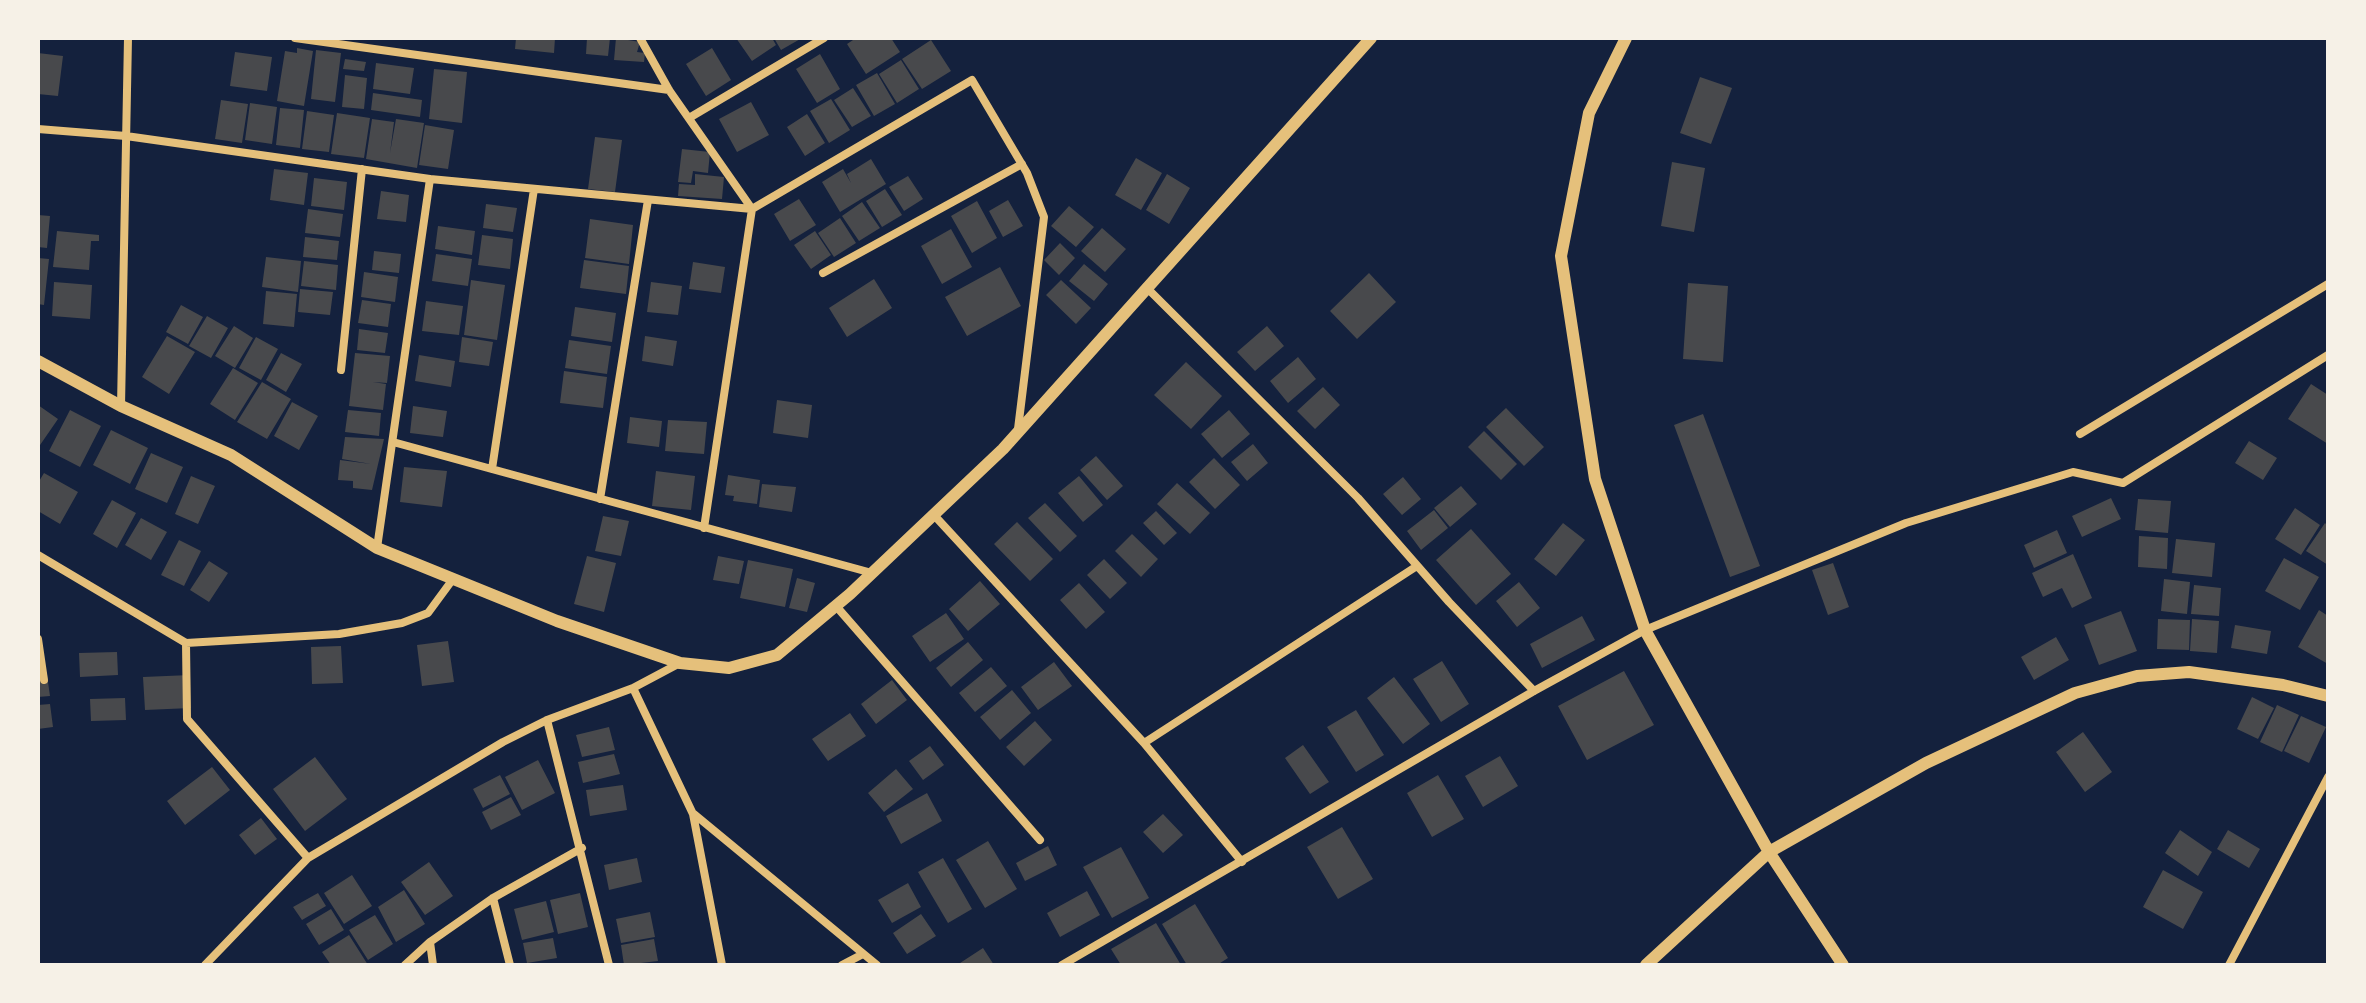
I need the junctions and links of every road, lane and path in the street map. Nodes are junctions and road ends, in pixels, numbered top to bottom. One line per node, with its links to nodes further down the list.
1 (128, 38): 10 (street)
2 (295, 38): 7 (street)
3 (640, 38): 7 (street)
4 (824, 38): 8 (street)
5 (1371, 38): 19 (street)
6 (1626, 38): 37 (street)
7 (669, 90): 8 (street)
8 (689, 118): 16 (street)
9 (38, 129): 10 (street)
10 (126, 136): 12 (street); 23 (street)
11 (1022, 164): 16 (street); 17 (street); 24 (street)
12 (362, 169): 13 (street); 22 (street)
13 (430, 179): 14 (street); 26 (street)
14 (534, 189): 15 (street); 27 (street)
15 (648, 200): 16 (street); 28 (street)
16 (752, 209): 30 (street)
17 (823, 273)
18 (2328, 284): 25 (street)
19 (1146, 287): 24 (street); 33 (street)
20 (2328, 355): 37 (street)
21 (38, 361): 23 (street)
22 (341, 370)
23 (121, 406): 31 (street)
24 (1018, 433): 29 (street)
25 (2080, 434)
26 (393, 442): 27 (street); 31 (street)
27 (492, 469): 28 (street)
28 (600, 499): 30 (street)
29 (933, 514): 34 (street); 46 (street)
30 (704, 528): 34 (street)
31 (377, 548): 35 (street)
32 (38, 555): 39 (street)
33 (1417, 566): 43 (street); 46 (street)
34 (872, 573): 36 (street)
35 (453, 579): 39 (street); 40 (street)
36 (836, 606): 40 (street); 49 (street)
37 (1645, 630): 43 (street); 51 (street)
38 (38, 639): 41 (street)
39 (186, 643): 52 (street)
40 (680, 663): 42 (street)
41 (44, 680)
42 (633, 688): 45 (street); 48 (street)
43 (1534, 691): 53 (street)
44 (2328, 696): 51 (street)
45 (547, 720): 50 (street); 52 (street)
46 (1144, 743): 53 (street)
47 (2328, 777): 68 (street)
48 (693, 814): 56 (street); 62 (street)
49 (1040, 840)
50 (582, 848): 54 (street); 61 (street)
51 (1769, 852): 66 (street); 67 (street)
52 (308, 858): 57 (street)
53 (1242, 862): 65 (street)
54 (493, 898): 55 (street); 60 (street)
55 (430, 942): 58 (street); 59 (street)
56 (863, 954): 63 (street); 64 (street)
57 (205, 965)
58 (405, 965)
59 (433, 965)
60 (510, 965)
61 (609, 965)
62 (722, 965)
63 (842, 965)
64 (877, 965)
65 (1062, 965)
66 (1646, 965)
67 (1843, 965)
68 (2229, 965)

